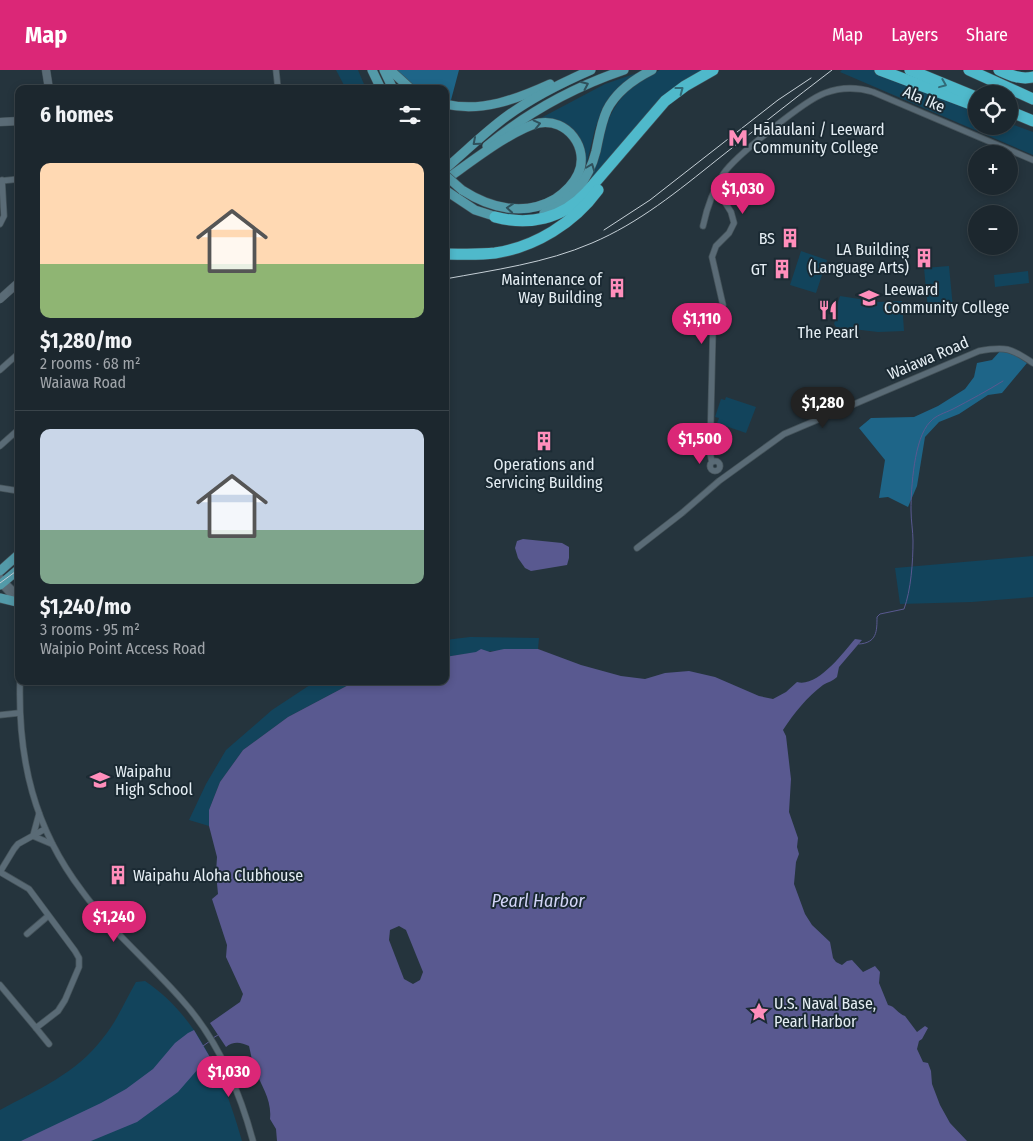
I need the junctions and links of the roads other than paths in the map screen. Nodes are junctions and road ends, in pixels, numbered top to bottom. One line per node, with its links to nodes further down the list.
1 (46, 70): 17 (street)
2 (276, 70): 18 (street)
3 (370, 70): 19 (main road); 20 (main road)
4 (384, 70): 21 (main road)
5 (390, 70): 22 (main road)
6 (582, 70): 29 (main road)
7 (591, 70): 38 (main road, one-way to 38)
8 (624, 70): 39 (main road, one-way to 8)
9 (652, 70): 46 (main road, one-way to 9)
10 (713, 70): 31 (highway, one-way to 10)
11 (880, 70): 28 (highway)
12 (910, 70): 26 (highway, one-way to 26)
13 (969, 70): 23 (highway)
14 (976, 70): 24 (highway)
15 (999, 70): 16 (highway)
16 (1033, 77)
17 (48, 85)
18 (278, 85)
19 (375, 85)
20 (379, 85)
21 (391, 85)
22 (407, 85)
23 (1001, 85)
24 (1003, 85)
25 (1018, 93): 27 (highway)
26 (968, 94)
27 (1033, 100)
28 (968, 103)
29 (449, 104)
30 (1018, 115): 34 (highway)
31 (651, 117): 46 (highway); 49 (highway)
32 (15, 121): 35 (street)
33 (1018, 121): 36 (highway)
34 (1033, 121)
35 (0, 122)
36 (1033, 126)
37 (1033, 160): 44 (street, Ala Ike)
38 (449, 174)
39 (449, 174)
40 (449, 175): 42 (main road, one-way to 42, bridge)
41 (15, 178): 43 (street)
42 (449, 178)
43 (1, 180): 47 (street)
44 (716, 188): 48 (street, Ala Ike); 57 (street)
45 (449, 193): 46 (main road)
46 (494, 217)
47 (0, 224)
48 (703, 226)
49 (449, 254)
50 (15, 286): 51 (street)
51 (0, 299)
52 (15, 357): 54 (street)
53 (1033, 363): 60 (street, Waiawa Road)
54 (0, 370)
55 (15, 433): 56 (street)
56 (0, 446)
57 (712, 462)
58 (0, 488): 59 (street)
59 (15, 490)
60 (637, 548)
61 (15, 557): 62 (main road); 63 (main road)
62 (0, 562)
63 (0, 571)
64 (15, 572): 65 (main road)
65 (1, 582): 67 (street)
66 (0, 598): 68 (main road)
67 (15, 598)
68 (15, 600)
69 (20, 685): 70 (street)
70 (19, 713): 71 (street); 72 (street)
71 (0, 715)
72 (39, 814): 73 (street); 74 (street)
73 (45, 829): 74 (street); 75 (street)
74 (33, 836): 75 (street); 76 (street)
75 (52, 844): 82 (street)
76 (0, 872): 77 (street)
77 (48, 916): 78 (street); 80 (street)
78 (27, 934)
79 (0, 985): 80 (street)
80 (36, 1028): 81 (street)
81 (49, 1044)
82 (253, 1141)

